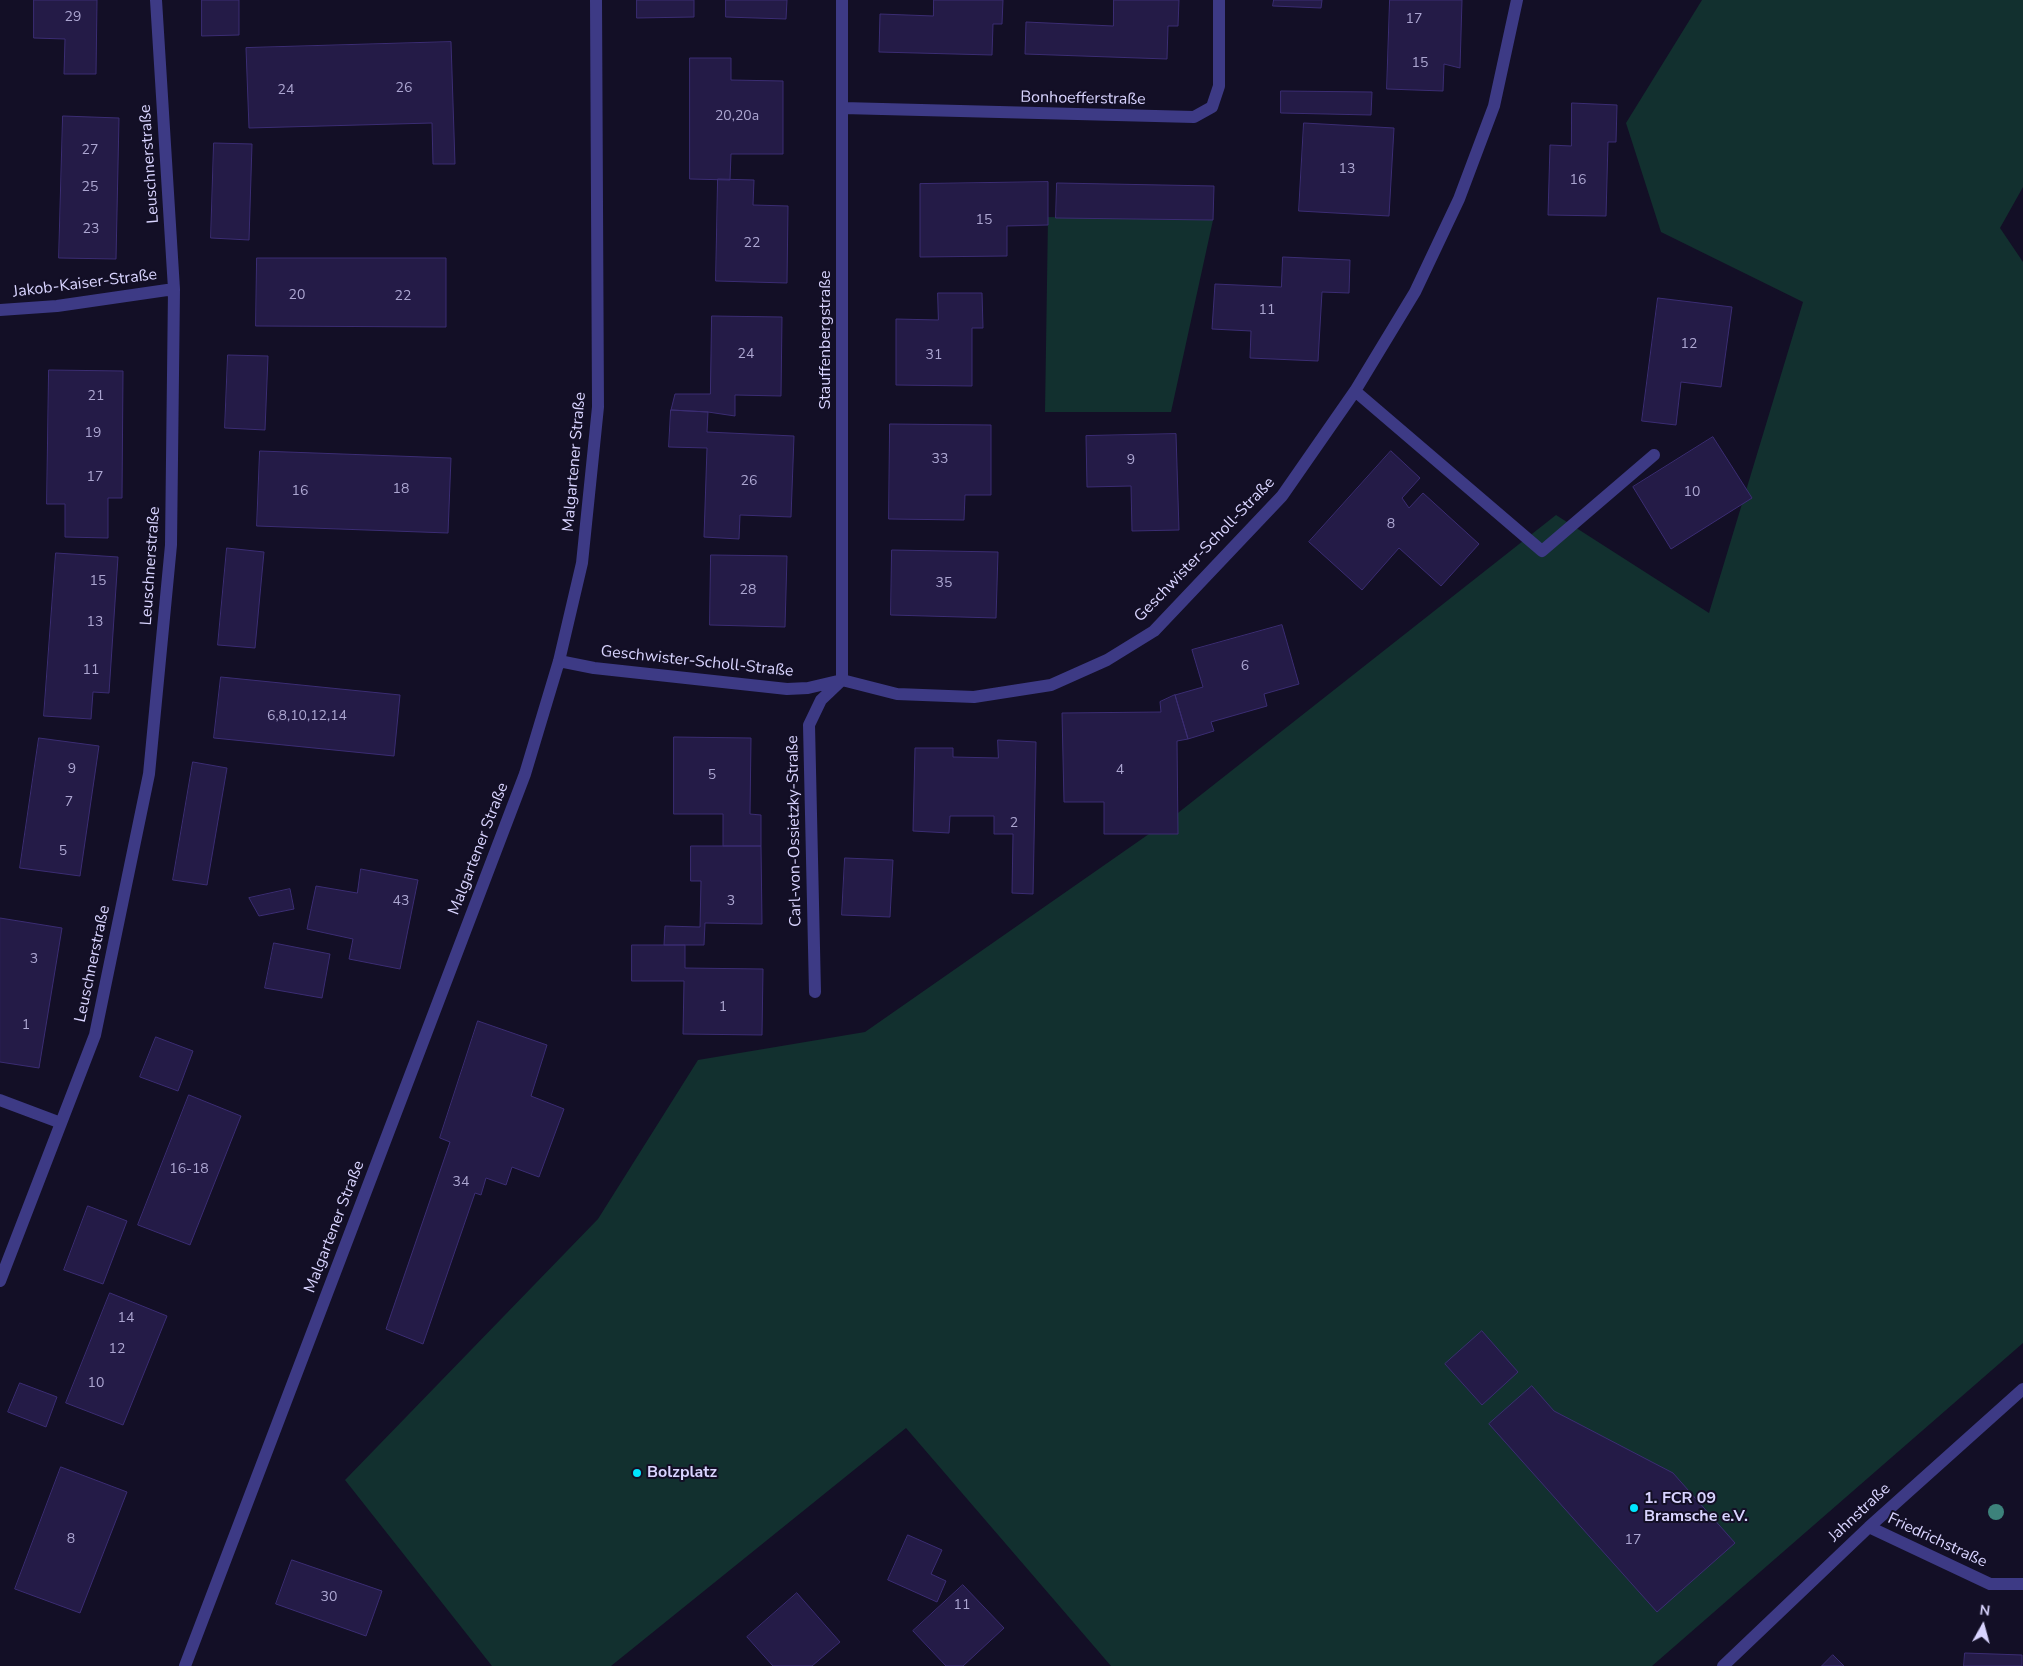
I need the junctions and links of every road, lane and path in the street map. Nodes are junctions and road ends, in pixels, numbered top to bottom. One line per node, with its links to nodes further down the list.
1 (156, 0): 7 (street, Leuschnerstraße)
2 (596, 0): 11 (street, Malgartener Straße)
3 (842, 0): 6 (street, Stauffenbergstraße)
4 (1219, 0): 6 (street, Bonhoefferstraße)
5 (1517, 0): 9 (street, Geschwister-Scholl-Straße)
6 (843, 108): 12 (street, Stauffenbergstraße)
7 (174, 289): 8 (street, Jakob-Kaiser-Straße); 15 (street, Leuschnerstraße)
8 (0, 310)
9 (1355, 391): 10 (street); 12 (street, Geschwister-Scholl-Straße)
10 (1654, 455)
11 (559, 661): 12 (street, Geschwister-Scholl-Straße); 20 (street, Malgartener Straße)
12 (842, 680): 13 (street, Carl-von-Ossietzky-Straße)
13 (815, 992)
14 (0, 1100): 15 (street)
15 (61, 1123): 16 (street, Leuschnerstraße)
16 (0, 1280)
17 (2023, 1389): 18 (street, Jahnstraße)
18 (1868, 1527): 19 (street, Friedrichstraße); 21 (street, Jahnstraße)
19 (2023, 1584)
20 (185, 1666)
21 (1724, 1666)

